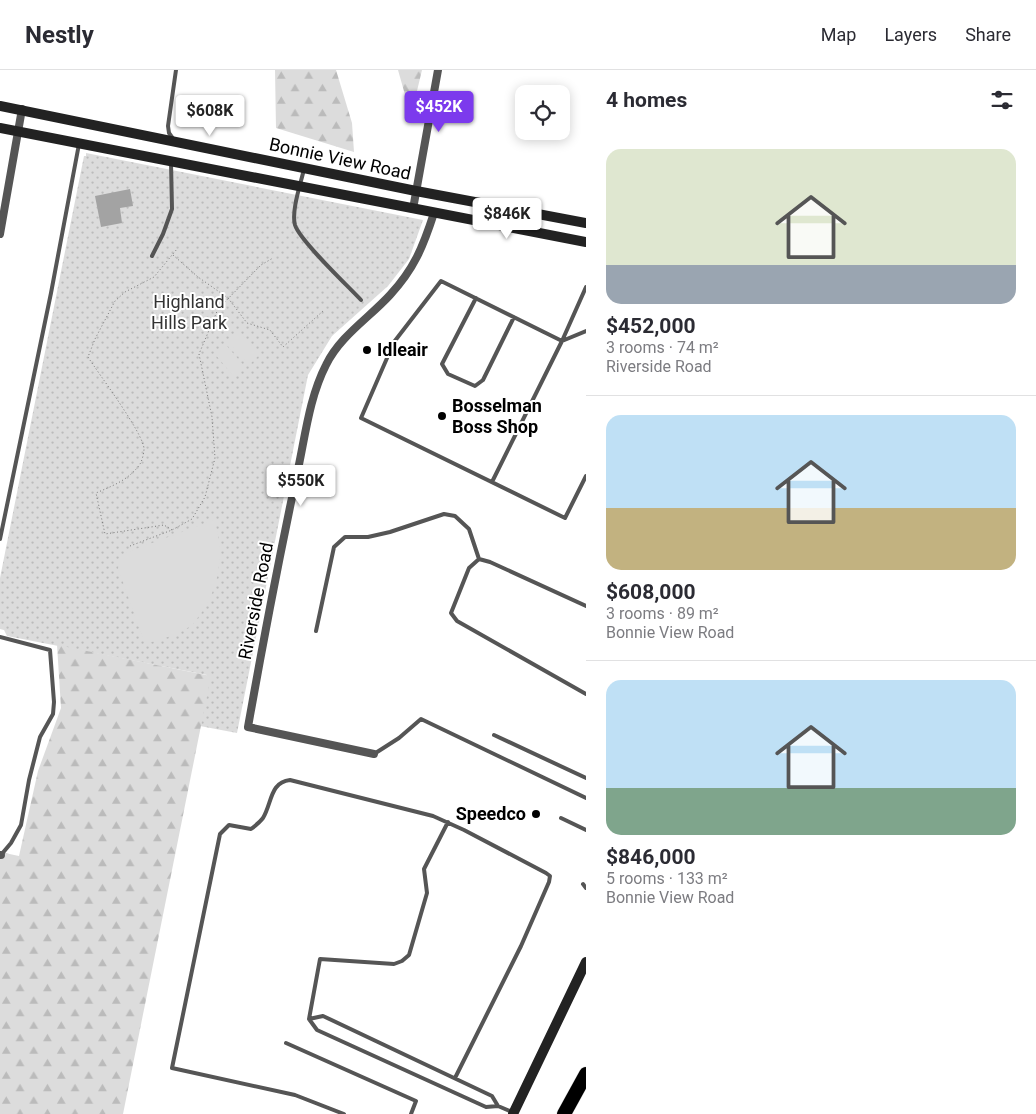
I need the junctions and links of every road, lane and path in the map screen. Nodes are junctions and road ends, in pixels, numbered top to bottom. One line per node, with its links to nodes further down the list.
1 (176, 70): 7 (lane)
2 (438, 70): 12 (street)
3 (0, 106): 4 (main road, Bonnie View Road)
4 (22, 110): 6 (street); 7 (main road, Bonnie View Road)
5 (0, 128): 6 (main road, Bonnie View Road)
6 (18, 131): 8 (main road, Bonnie View Road); 13 (street)
7 (175, 142): 9 (main road); 10 (main road, Bonnie View Road)
8 (79, 143): 9 (main road, Bonnie View Road); 34 (lane)
9 (171, 161): 11 (main road, Bonnie View Road); 21 (lane)
10 (304, 169): 11 (lane); 12 (main road, Bonnie View Road)
11 (300, 187): 14 (main road, Bonnie View Road); 26 (lane)
12 (416, 191): 14 (street); 16 (main road, Bonnie View Road)
13 (4, 197): 17 (street)
14 (413, 209): 15 (main road, Bonnie View Road)
15 (434, 213): 18 (main road, Bonnie View Road); 42 (street, Riverside Road)
16 (586, 223)
17 (0, 234)
18 (586, 242)
19 (177, 249): 20 (path)
20 (172, 254): 24 (path); 33 (path)
21 (152, 256)
22 (273, 258): 24 (path)
23 (586, 287): 30 (lane)
24 (228, 298): 27 (path); 33 (path)
25 (476, 298): 28 (lane); 28 (lane); 32 (lane)
26 (361, 300)
27 (323, 311)
28 (514, 317): 30 (lane)
29 (586, 332): 30 (lane)
30 (562, 340): 32 (lane)
31 (586, 476): 32 (lane)
32 (492, 482)
33 (172, 530): 35 (path)
34 (0, 539)
35 (130, 546)
36 (479, 559): 37 (lane); 38 (lane); 40 (lane)
37 (586, 606)
38 (316, 631)
39 (0, 637): 48 (lane)
40 (586, 694)
41 (494, 734): 43 (lane)
42 (374, 754): 44 (lane)
43 (586, 778)
44 (586, 798)
45 (561, 818): 47 (lane)
46 (448, 822): 50 (lane); 53 (lane); 56 (lane)
47 (586, 830)
48 (0, 855)
49 (586, 962): 55 (main road)
50 (309, 1020): 53 (lane); 54 (lane)
51 (286, 1044): 57 (lane)
52 (586, 1074): 58 (highway)
53 (455, 1078): 54 (lane)
54 (498, 1106): 55 (lane)
55 (513, 1113)
56 (344, 1114)
57 (411, 1114)
58 (564, 1114)

